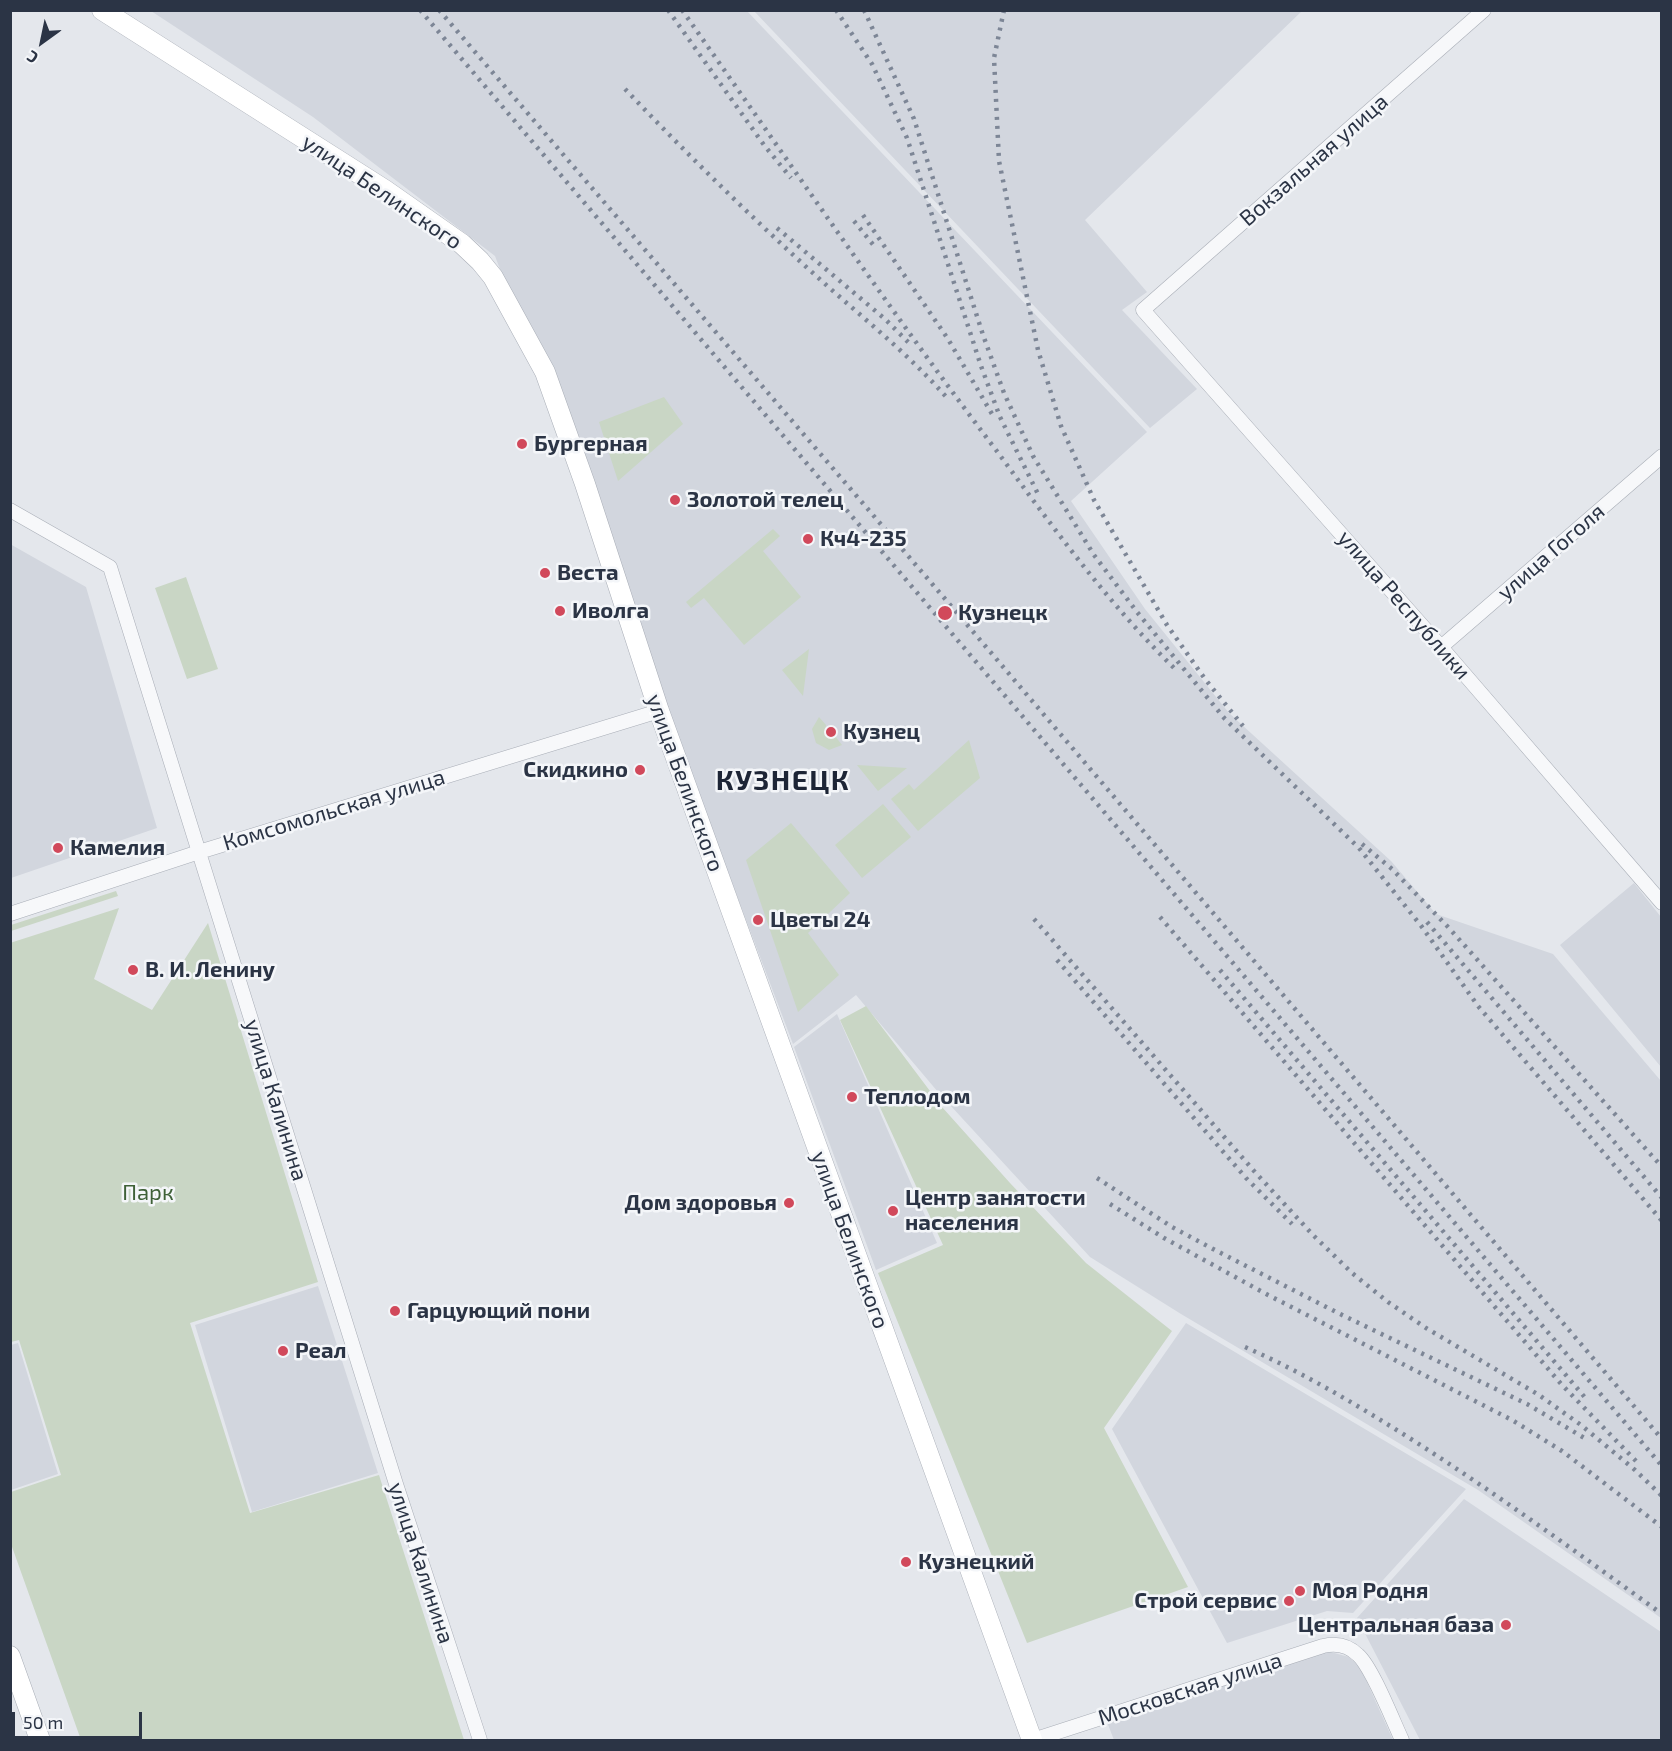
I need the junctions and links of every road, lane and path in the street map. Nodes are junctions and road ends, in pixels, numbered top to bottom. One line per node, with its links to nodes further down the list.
1 (102, 10): 7 (street, улица Белинского)
2 (1484, 10): 3 (street, Вокзальная улица)
3 (1143, 310): 6 (street, улица Республики)
4 (1662, 456): 6 (street, улица Гоголя)
5 (10, 510): 8 (street, улица Калинина)
6 (1441, 647): 9 (street, улица Республики)
7 (658, 711): 8 (street, Комсомольская улица); 14 (street, улица Белинского)
8 (198, 852): 10 (street, Комсомольская улица); 13 (street, улица Калинина)
9 (1662, 903)
10 (10, 914)
11 (10, 1656): 12 (street)
12 (40, 1740)
13 (480, 1740)
14 (1032, 1740): 15 (street, Московская улица)
15 (1402, 1740)

